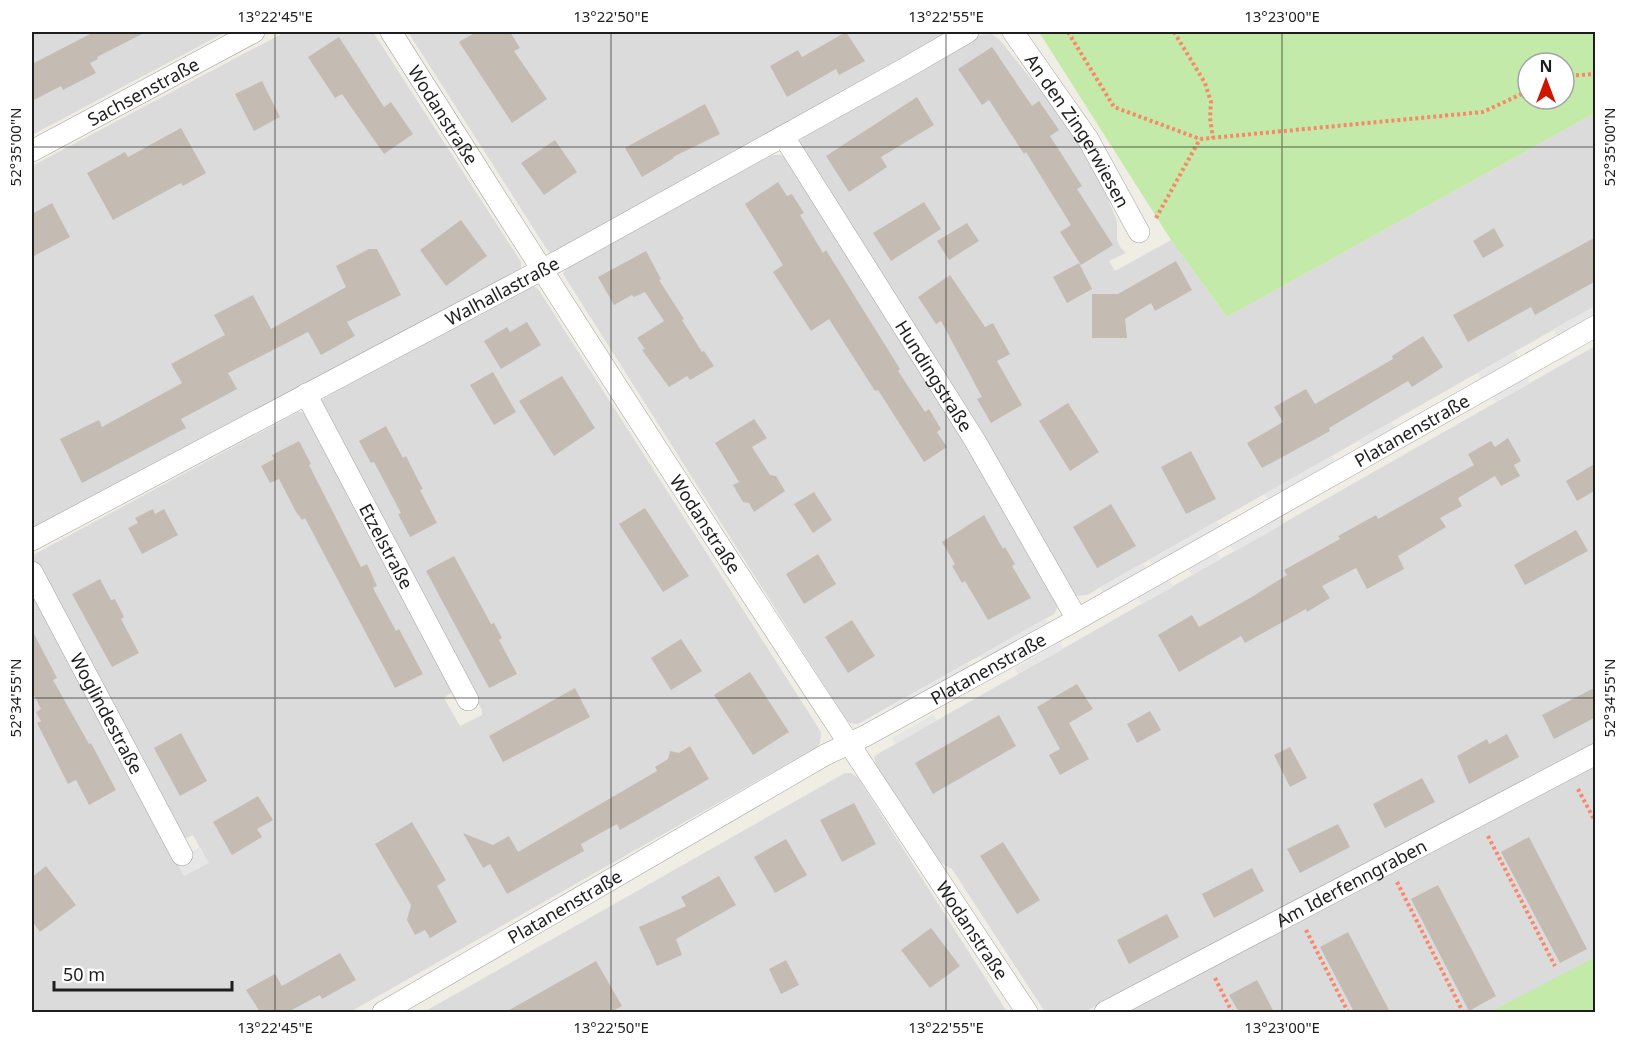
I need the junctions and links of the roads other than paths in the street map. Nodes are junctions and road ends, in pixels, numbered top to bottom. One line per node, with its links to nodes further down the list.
1 (254, 32): 6 (street, Sachsenstraße)
2 (391, 32): 8 (street, Wodanstraße)
3 (968, 32): 5 (street, Walhallastraße)
4 (1013, 32): 7 (street, An den Zingerwiesen)
5 (784, 137): 8 (street, Walhallastraße); 13 (street, Hundingstraße)
6 (32, 151)
7 (1139, 232)
8 (541, 270): 10 (street, Walhallastraße); 15 (street, Wodanstraße)
9 (1596, 326): 13 (street, Platanenstraße)
10 (306, 394): 11 (street, Walhallastraße); 14 (street, Etzelstraße)
11 (32, 540)
12 (32, 572): 17 (street, Woglindestraße)
13 (1077, 619): 15 (street, Platanenstraße)
14 (468, 700)
15 (848, 745): 18 (street, Platanenstraße); 19 (street, Wodanstraße)
16 (1596, 754): 20 (street, Am Iderfenngraben)
17 (183, 855)
18 (383, 1012)
19 (1027, 1012)
20 (1104, 1012)

